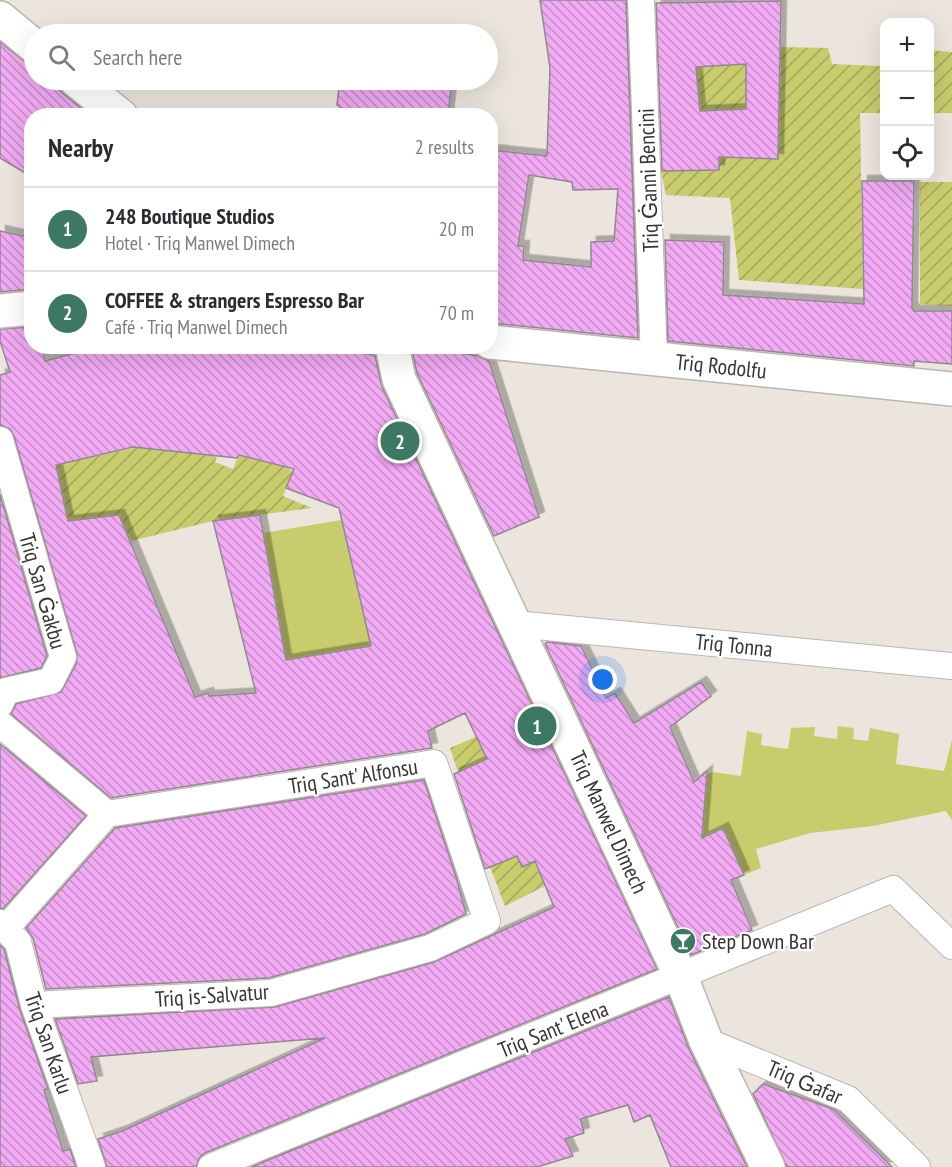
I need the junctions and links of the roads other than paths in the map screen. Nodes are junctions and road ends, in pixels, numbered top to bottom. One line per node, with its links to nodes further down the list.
1 (641, 0): 10 (street, Triq Ġanni Bencini)
2 (0, 18): 3 (street)
3 (24, 38)
4 (88, 90): 5 (street)
5 (111, 108)
6 (24, 309): 7 (street)
7 (0, 311)
8 (498, 343): 10 (street, Triq Rodolfu)
9 (394, 354): 13 (street, Triq Manwel Dimech)
10 (654, 360): 11 (street, Triq Rodolfu)
11 (952, 389)
12 (0, 440): 15 (street, Triq San Ġakbu)
13 (515, 624): 14 (street, Triq Tonna); 21 (street, Triq Manwel Dimech)
14 (952, 666)
15 (0, 704)
16 (0, 724): 17 (street)
17 (107, 814): 18 (street, Triq Sant' Alfonsu); 19 (street)
18 (487, 921): 22 (street, Triq is-Salvatur)
19 (3, 926): 22 (street, Triq San Karlu)
20 (952, 946): 21 (street, Triq Sant' Elena)
21 (681, 977): 23 (street, Triq Manwel Dimech); 25 (street, Triq Sant' Elena)
22 (34, 1005): 24 (street, Triq San Karlu)
23 (706, 1041): 26 (street, Triq Manwel Dimech); 27 (street, Triq Ġafar)
24 (92, 1167)
25 (211, 1167)
26 (768, 1167)
27 (917, 1167)

